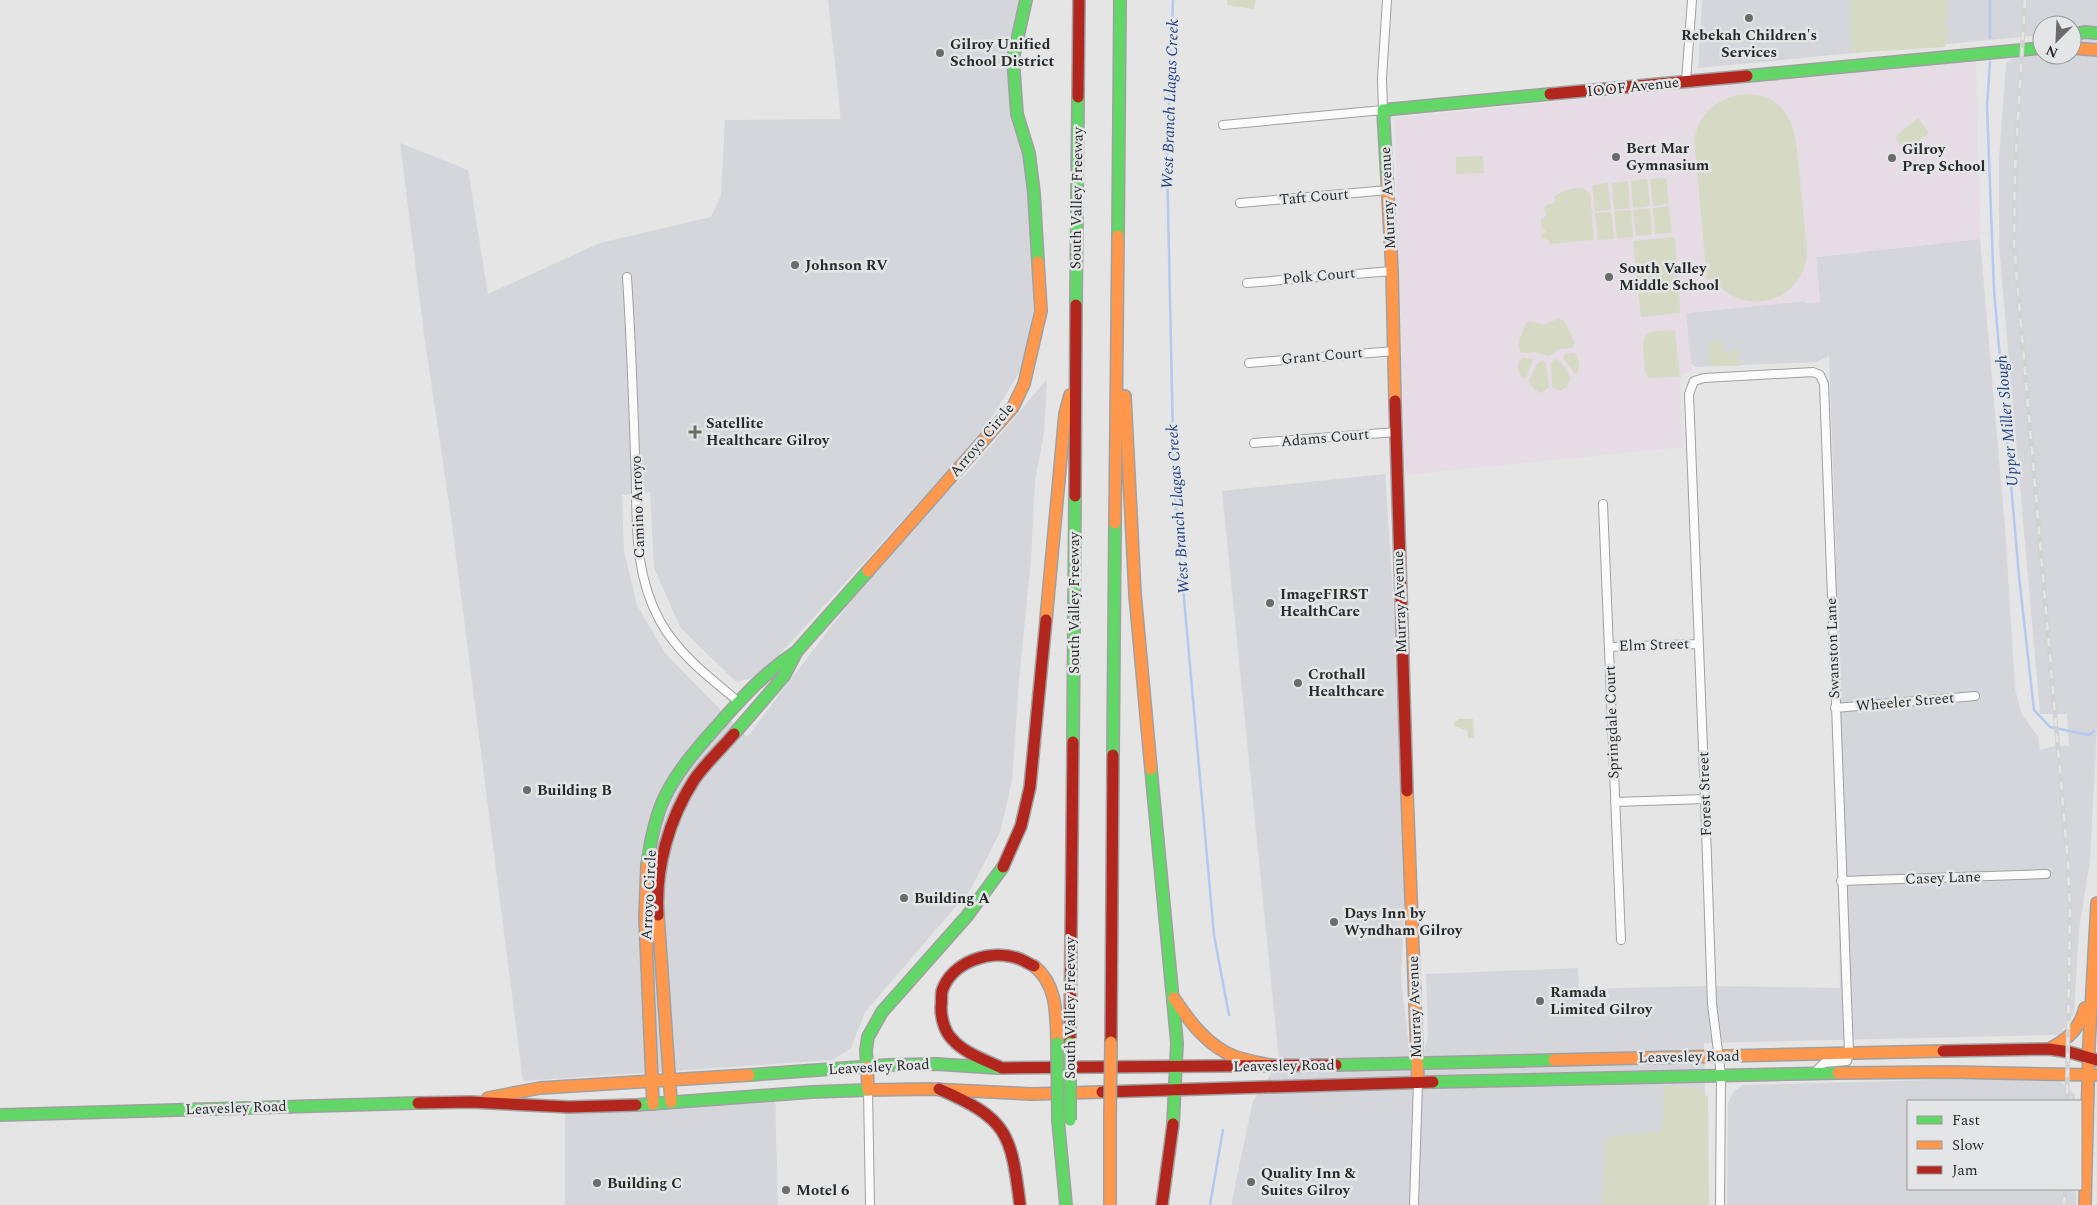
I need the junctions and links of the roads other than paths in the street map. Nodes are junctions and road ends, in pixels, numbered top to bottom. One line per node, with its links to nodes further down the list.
1 (1026, 0): 29 (main road, Arroyo Circle)
2 (1079, 0): 22 (main road, South Valley Freeway)
3 (1120, 0): 16 (main road)
4 (1386, 0): 12 (street, Murray Avenue)
5 (1692, 0): 11 (street)
6 (2082, 32): 7 (main road)
7 (2097, 33)
8 (2032, 49): 11 (main road, IOOF Avenue)
9 (2082, 49): 10 (main road)
10 (2097, 50)
11 (1686, 81): 12 (main road, IOOF Avenue)
12 (1383, 110): 13 (street, IOOF Avenue); 14 (main road, Murray Avenue)
13 (1223, 125)
14 (1388, 190): 15 (street, Taft Court); 17 (main road, Murray Avenue)
15 (1240, 203)
16 (1118, 206): 40 (main road); 67 (main road, bridge)
17 (1392, 271): 19 (street, Polk Court); 20 (main road, Murray Avenue)
18 (628, 277): 31 (street, Camino Arroyo)
19 (1247, 283)
20 (1394, 351): 21 (street, Grant Court); 24 (main road, Murray Avenue)
21 (1249, 363)
22 (1076, 375): 48 (main road); 63 (main road, South Valley Freeway, bridge)
23 (1692, 383): 27 (street, Forest Street); 32 (street, Swanston Lane)
24 (1396, 432): 25 (street, Adams Court); 45 (main road, Murray Avenue)
25 (1254, 444)
26 (1603, 504): 28 (street, Springdale Court)
27 (1698, 644): 28 (street, Elm Street); 33 (street, Forest Street)
28 (1609, 647): 34 (street, Springdale Court)
29 (798, 651): 31 (main road, Arroyo Circle); 53 (main road, Arroyo Circle)
30 (1975, 696): 32 (street, Wheeler Street)
31 (739, 702): 54 (main road, Arroyo Circle)
32 (1835, 708): 36 (street, Swanston Lane)
33 (1706, 798): 34 (street); 43 (street, Forest Street)
34 (1615, 802): 38 (street, Springdale Court)
35 (2046, 874): 36 (street, Casey Lane)
36 (1841, 881): 42 (street, Swanston Lane)
37 (2097, 903): 39 (main road)
38 (1621, 940)
39 (2091, 984): 41 (main road); 44 (main road)
40 (1172, 995): 46 (main road); 47 (main road)
41 (2050, 1049): 42 (main road, Leavesley Road); 44 (main road, Leavesley Road)
42 (1849, 1053): 43 (main road, Leavesley Road); 50 (street)
43 (1719, 1056): 45 (main road, Leavesley Road); 51 (street, Forest Street)
44 (2093, 1059): 52 (main road)
45 (1417, 1063): 47 (main road, Leavesley Road); 55 (main road, Murray Avenue)
46 (1177, 1066): 47 (main road, Leavesley Road); 49 (main road, Leavesley Road); 58 (main road)
47 (1274, 1066)
48 (867, 1067): 49 (main road, Leavesley Road); 53 (main road, Leavesley Road); 57 (main road)
49 (1002, 1068): 63 (main road, bridge)
50 (1813, 1074): 51 (main road, Leavesley Road); 52 (main road, Leavesley Road)
51 (1721, 1075): 55 (main road, Leavesley Road); 70 (street, Forest Street)
52 (2092, 1075): 71 (main road)
53 (669, 1081): 54 (main road, Leavesley Road); 60 (main road, Arroyo Circle)
54 (652, 1082): 59 (main road, Leavesley Road); 61 (main road, Arroyo Circle)
55 (1418, 1082): 58 (main road, Leavesley Road); 69 (street, Murray Avenue)
56 (939, 1089): 57 (main road, Leavesley Road); 58 (main road, Leavesley Road); 65 (main road)
57 (868, 1090): 60 (main road, Leavesley Road); 64 (street)
58 (1176, 1090): 68 (main road)
59 (471, 1102): 61 (main road, Leavesley Road); 62 (main road, Leavesley Road)
60 (671, 1102): 61 (main road, Leavesley Road)
61 (653, 1104)
62 (0, 1115)
63 (1064, 1120): 66 (main road, South Valley Freeway)
64 (870, 1205)
65 (1020, 1205)
66 (1067, 1205)
67 (1110, 1205)
68 (1162, 1205)
69 (1414, 1205)
70 (1720, 1205)
71 (2085, 1205)

